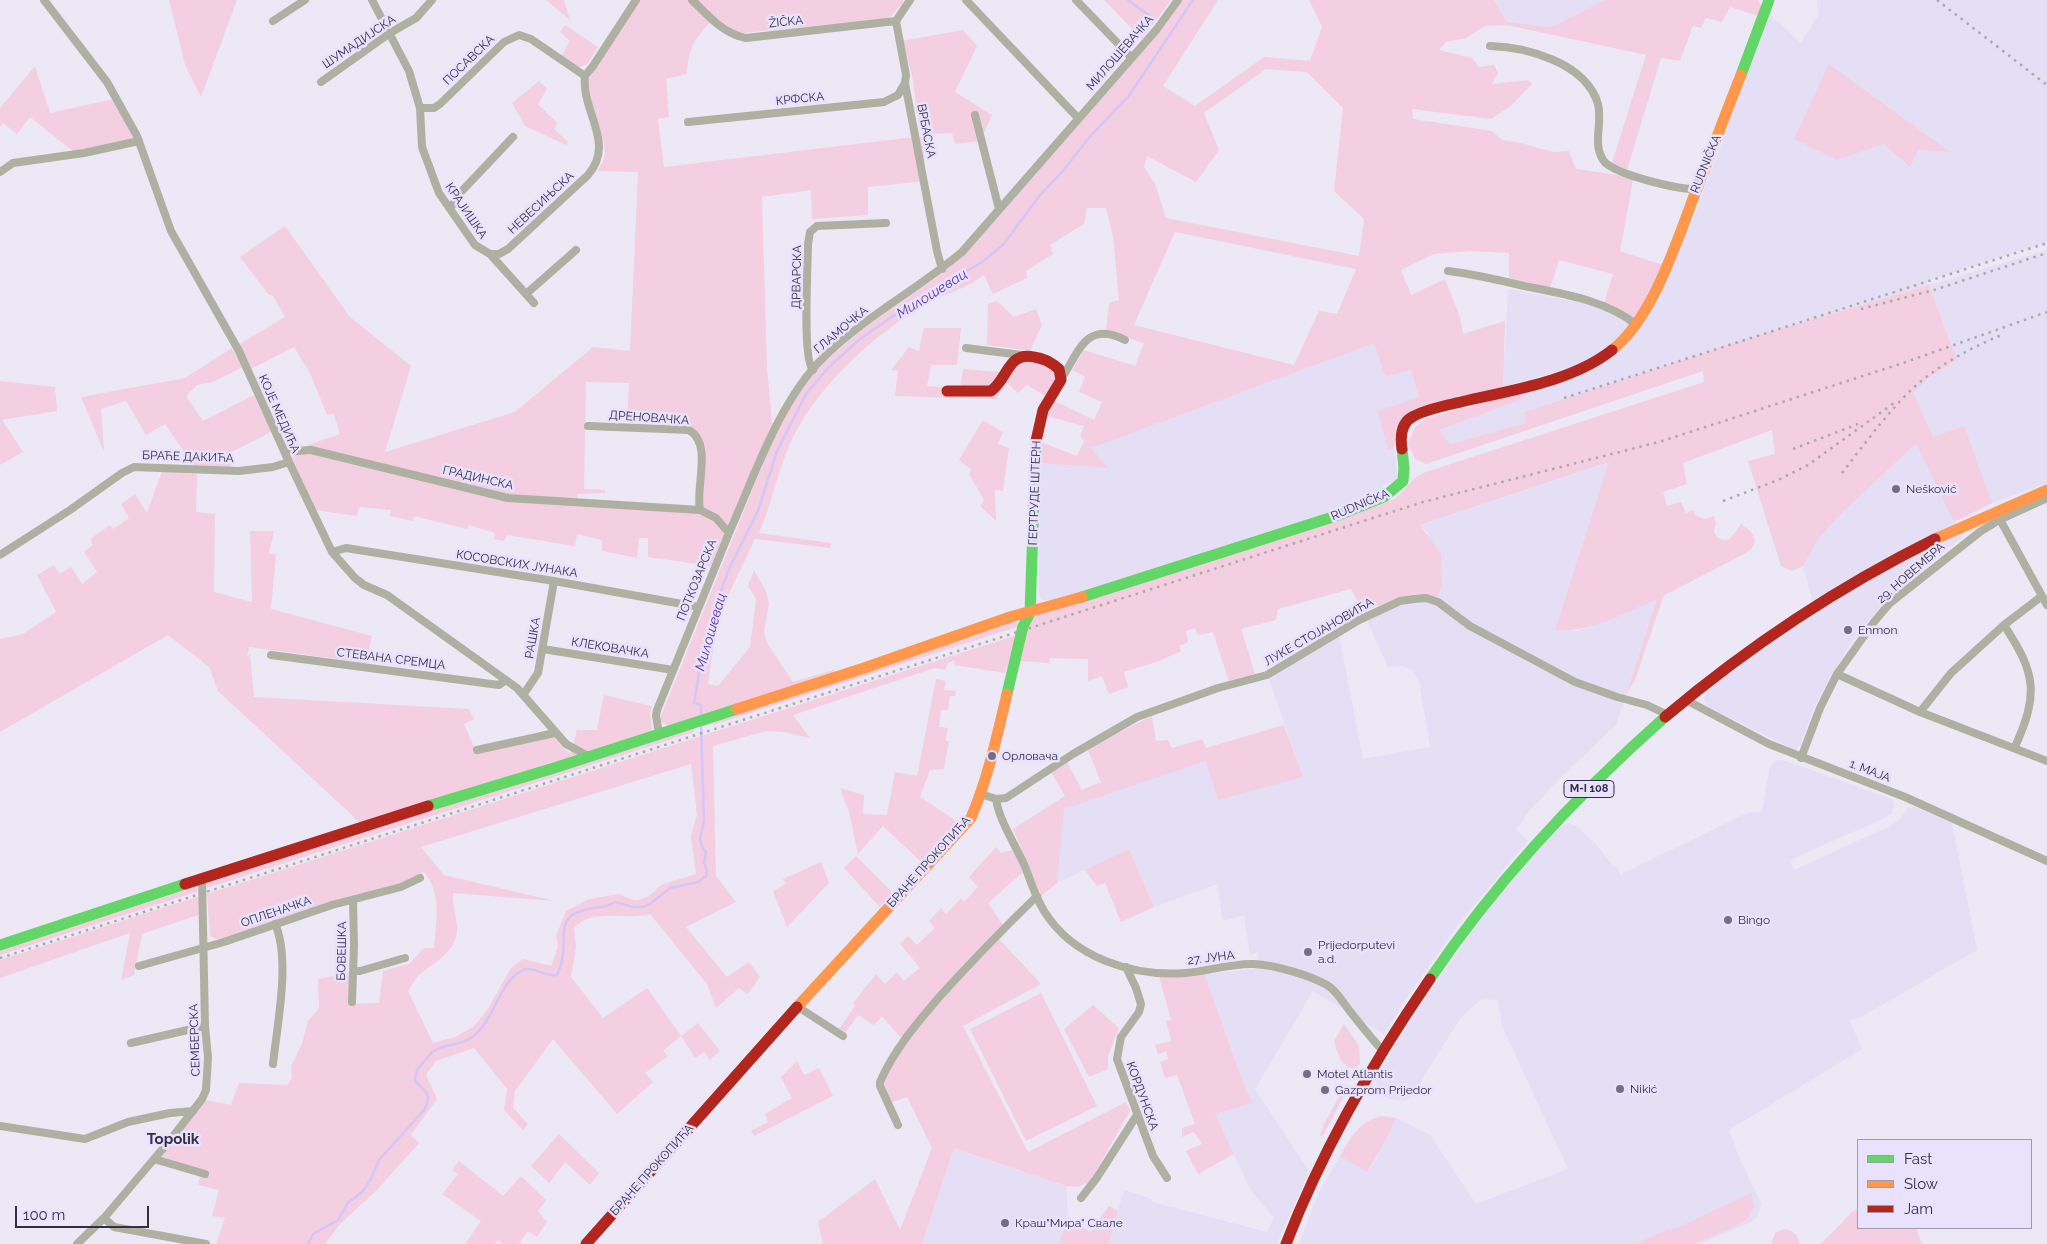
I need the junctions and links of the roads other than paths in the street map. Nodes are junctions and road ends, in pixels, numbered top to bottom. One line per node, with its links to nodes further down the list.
1 (44, 0): 25 (street, КОЈЕ МЕДИЋА)
2 (305, 0): 12 (street)
3 (372, 0): 14 (street, КРАЈИШКА)
4 (432, 0): 14 (street, ШУМАДИЈСКА)
5 (636, 0): 17 (street)
6 (692, 0): 13 (street, ŽIČKA)
7 (910, 0): 13 (street)
8 (966, 0): 22 (street)
9 (1076, 0): 16 (street)
10 (1178, 0): 16 (street, МИЛОШЕВАЧКА)
11 (1769, 0): 27 (street, RUDNIČKA)
12 (273, 21)
13 (896, 21): 19 (street, ВРБАСКА)
14 (390, 34): 18 (street, ШУМАДИЈСКА); 20 (street, КРАЈИШКА)
15 (1490, 46): 27 (street)
16 (1131, 57): 22 (street, МИЛОШЕВАЧКА)
17 (584, 76): 20 (street, ПОСАВСКА); 34 (street, НЕВЕСИЊСКА)
18 (321, 82)
19 (905, 83): 23 (street, КРФСКА); 35 (street, ВРБАСКА)
20 (420, 108): 28 (street, КРАЈИШКА)
21 (975, 115): 31 (street)
22 (1078, 118): 31 (street, ГЛАМОЧКА)
23 (688, 122)
24 (513, 137): 29 (street)
25 (138, 141): 26 (street); 47 (street, КОЈЕ МЕДИЋА)
26 (0, 172)
27 (1696, 190): 39 (street, RUDNIČKA)
28 (439, 193): 29 (street); 30 (street, КРАЈИШКА)
29 (455, 199): 30 (street)
30 (450, 209): 34 (street, КРАЈИШКА)
31 (999, 209): 35 (street, ГЛАМОЧКА)
32 (886, 223): 43 (street, ДРВАРСКА)
33 (576, 250): 37 (street)
34 (490, 254): 37 (street, КРАЈИШКА)
35 (942, 269): 43 (street, ГЛАМОЧКА)
36 (1448, 271): 39 (street)
37 (526, 294): 38 (street, КРАЈИШКА)
38 (534, 303)
39 (1637, 325): 60 (street, RUDNIČKA)
40 (1125, 340): 44 (street, ГЕРТРУДЕ ШТЕРН)
41 (966, 348): 42 (street)
42 (1026, 356): 44 (street); 45 (street)
43 (813, 370): 53 (street, ГЛАМОЧКА)
44 (1062, 379): 60 (street, ГЕРТРУДЕ ШТЕРН)
45 (946, 391)
46 (588, 426): 51 (street, ДРЕНОВАЧКА)
47 (285, 452): 48 (street, КОЈЕ МЕДИЋА); 51 (street, ГРАДИНСКА)
48 (288, 462): 54 (street, КОЈЕ МЕДИЋА); 55 (street, БРАЋЕ ДАКИЋА)
49 (2047, 490): 52 (street, M-I 108)
50 (2047, 498): 52 (street, 29. НОВЕМБРА)
51 (700, 510): 53 (street, ПОТКОЗАРСКА)
52 (1998, 515): 57 (street); 65 (street, 29. НОВЕМБРА); 68 (street, M-I 108)
53 (729, 533): 59 (street, ПОТКОЗАРСКА)
54 (332, 552): 56 (street, КОСОВСКИХ ЈУНАКА); 66 (street, КОЈЕ МЕДИЋА)
55 (0, 555)
56 (554, 581): 59 (street, КОСОВСКИХ ЈУНАКА); 62 (street, РАШКА)
57 (2042, 596): 58 (street); 61 (street)
58 (2047, 605)
59 (699, 607): 64 (street, ПОТКОЗАРСКА)
60 (1030, 613): 72 (street); 78 (street, БРАНЕ ПРОКОПИЋА)
61 (2004, 625): 69 (street); 73 (street)
62 (542, 649): 64 (street, КЛЕКОВАЧКА); 67 (street, РАШКА)
63 (271, 655): 66 (street, СТЕВАНА СРЕМЦА)
64 (674, 670): 72 (street, ПОТКОЗАРСКА)
65 (1837, 674): 69 (street); 76 (street, 29. НОВЕМБРА)
66 (506, 680): 67 (street, КОЈЕ МЕДИЋА)
67 (523, 695): 71 (street, КОЈЕ МЕДИЋА)
68 (1686, 700): 70 (street, M-I 108); 76 (street, 1. МАЈА)
69 (1920, 712): 73 (street)
70 (1668, 714): 79 (street, ЛУКЕ СТОЈАНОВИЋА); 97 (street, M-I 108)
71 (555, 733): 74 (street); 75 (street, КОЈЕ МЕДИЋА)
72 (659, 733): 75 (street)
73 (2015, 747): 77 (street)
74 (477, 750)
75 (588, 756): 81 (street)
76 (1801, 758): 80 (street, 1. МАЈА)
77 (2047, 761)
78 (982, 794): 79 (street); 93 (street, БРАНЕ ПРОКОПИЋА)
79 (996, 799): 83 (street, 27. ЈУНА)
80 (2047, 861)
81 (202, 878): 86 (street); 87 (street, СЕМБЕРСКА)
82 (420, 878): 84 (street, ОПЛЕНАЧКА)
83 (1037, 896): 90 (street, 27. ЈУНА); 101 (street)
84 (353, 900): 85 (street, ОПЛЕНАЧКА); 91 (street, БОВЕШКА)
85 (276, 924): 87 (street, ОПЛЕНАЧКА); 98 (street)
86 (0, 945)
87 (204, 947): 89 (street, ОПЛЕНАЧКА); 94 (street, СЕМБЕРСКА)
88 (405, 958): 91 (street)
89 (139, 966)
90 (1126, 966): 97 (street, 27. ЈУНА); 100 (street, КОРДУНСКА)
91 (353, 970): 92 (street, БОВЕШКА)
92 (352, 1002)
93 (798, 1007): 95 (street); 110 (street, БРАНЕ ПРОКОПИЋА)
94 (205, 1026): 96 (street); 99 (street, СЕМБЕРСКА)
95 (843, 1036)
96 (132, 1043)
97 (1383, 1052): 111 (street, M-I 108)
98 (273, 1064)
99 (194, 1111): 102 (street); 103 (street, СЕМБЕРСКА)
100 (1136, 1114): 105 (street, КОРДУНСКА); 106 (street)
101 (898, 1125)
102 (0, 1126)
103 (154, 1159): 104 (street); 107 (street, СЕМБЕРСКА)
104 (205, 1174)
105 (1167, 1178)
106 (1081, 1198)
107 (104, 1218): 108 (street, СЕМБЕРСКА); 109 (street)
108 (77, 1244)
109 (206, 1244)
110 (586, 1244)
111 (1286, 1244)

